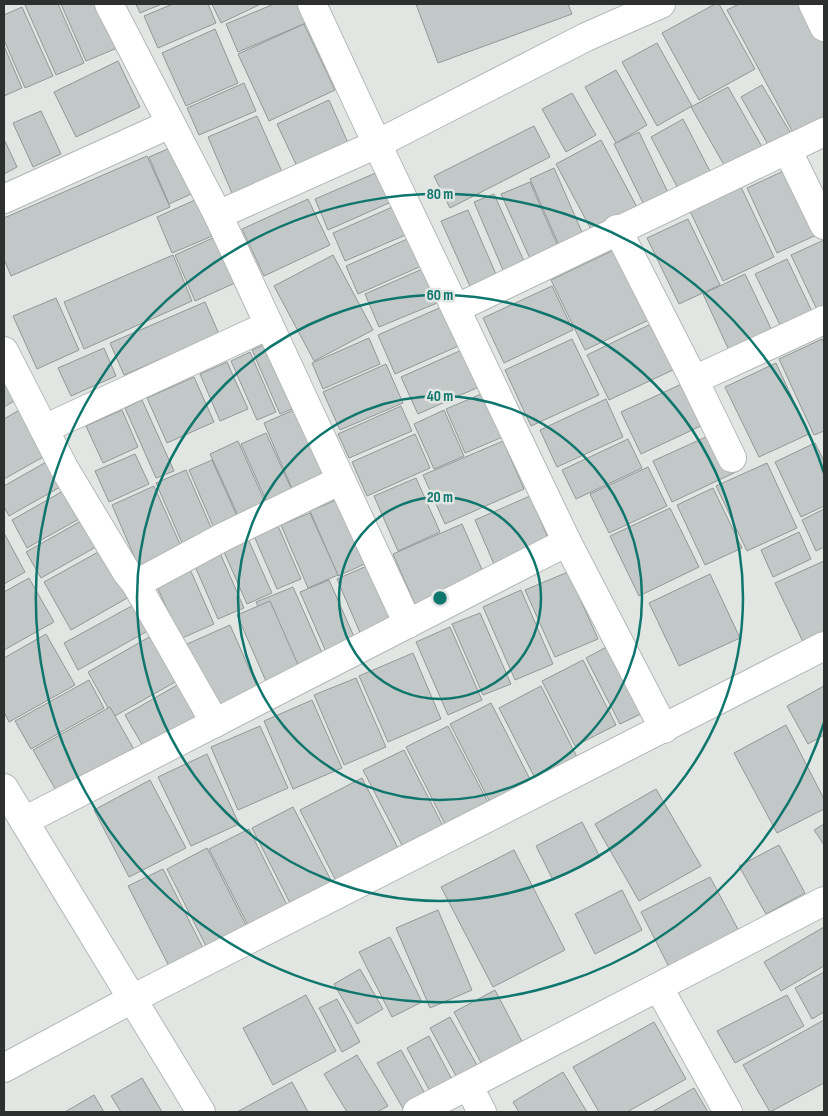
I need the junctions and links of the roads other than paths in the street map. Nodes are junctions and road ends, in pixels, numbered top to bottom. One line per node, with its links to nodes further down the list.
1 (109, 4): 6 (street)
2 (312, 4): 8 (street)
3 (661, 4): 8 (street)
4 (812, 4): 5 (street)
5 (824, 26)
6 (170, 124): 10 (street); 11 (street)
7 (824, 132): 9 (street)
8 (377, 144): 11 (street); 14 (street)
9 (788, 151): 12 (street); 13 (street)
10 (4, 199)
11 (218, 215): 16 (street)
12 (824, 225)
13 (617, 230): 14 (street); 18 (street)
14 (456, 308): 22 (street)
15 (824, 320): 18 (street)
16 (269, 325): 19 (street); 21 (street)
17 (4, 351): 19 (street)
18 (694, 380): 20 (street)
19 (44, 429): 23 (street)
20 (732, 458)
21 (341, 480): 23 (street); 24 (street)
22 (568, 542): 24 (street); 27 (street)
23 (136, 584): 26 (street)
24 (408, 624): 26 (street)
25 (824, 646): 27 (street)
26 (215, 723): 29 (street)
27 (664, 729): 32 (street)
28 (4, 788): 29 (street)
29 (24, 821): 32 (street)
30 (824, 901): 31 (street)
31 (658, 988): 34 (street); 38 (street)
32 (132, 999): 33 (street); 35 (street)
33 (4, 1068)
34 (469, 1087): 36 (street); 37 (street)
35 (200, 1112)
36 (416, 1112)
37 (482, 1112)
38 (728, 1112)

